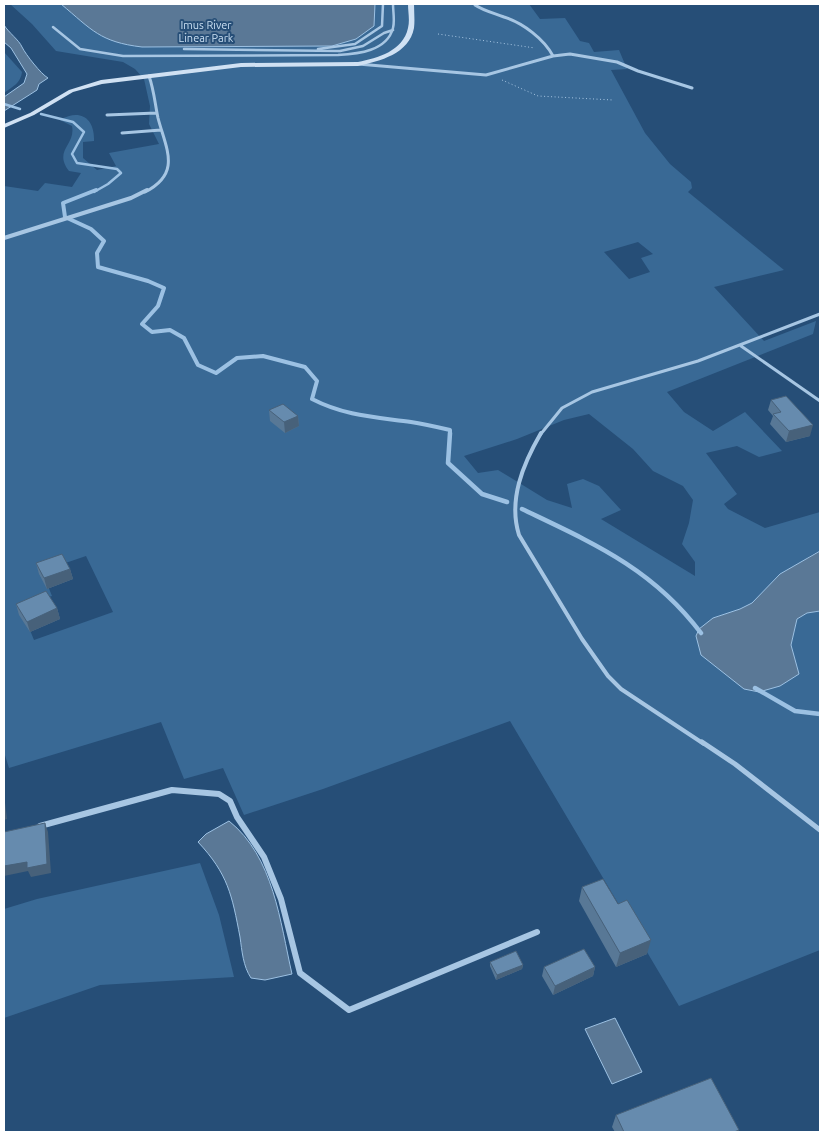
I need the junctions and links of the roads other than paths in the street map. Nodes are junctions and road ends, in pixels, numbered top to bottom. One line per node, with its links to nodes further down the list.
1 (383, 4): 8 (lane)
2 (394, 4): 6 (lane)
3 (411, 4): 10 (main road)
4 (475, 5): 9 (street)
5 (53, 27): 6 (lane)
6 (393, 30): 8 (lane)
7 (184, 49): 8 (lane)
8 (301, 50)
9 (553, 56): 10 (street); 12 (street)
10 (358, 64): 11 (main road)
11 (149, 76): 13 (street); 15 (main road)
12 (692, 88)
13 (156, 113): 14 (street); 16 (street)
14 (107, 115)
15 (4, 126)
16 (161, 130): 17 (street); 18 (street)
17 (122, 133)
18 (4, 238)
19 (820, 314): 20 (lane)
20 (741, 346): 21 (lane); 23 (lane)
21 (820, 401)
22 (31, 829): 24 (street)
23 (820, 830)
24 (537, 932)

